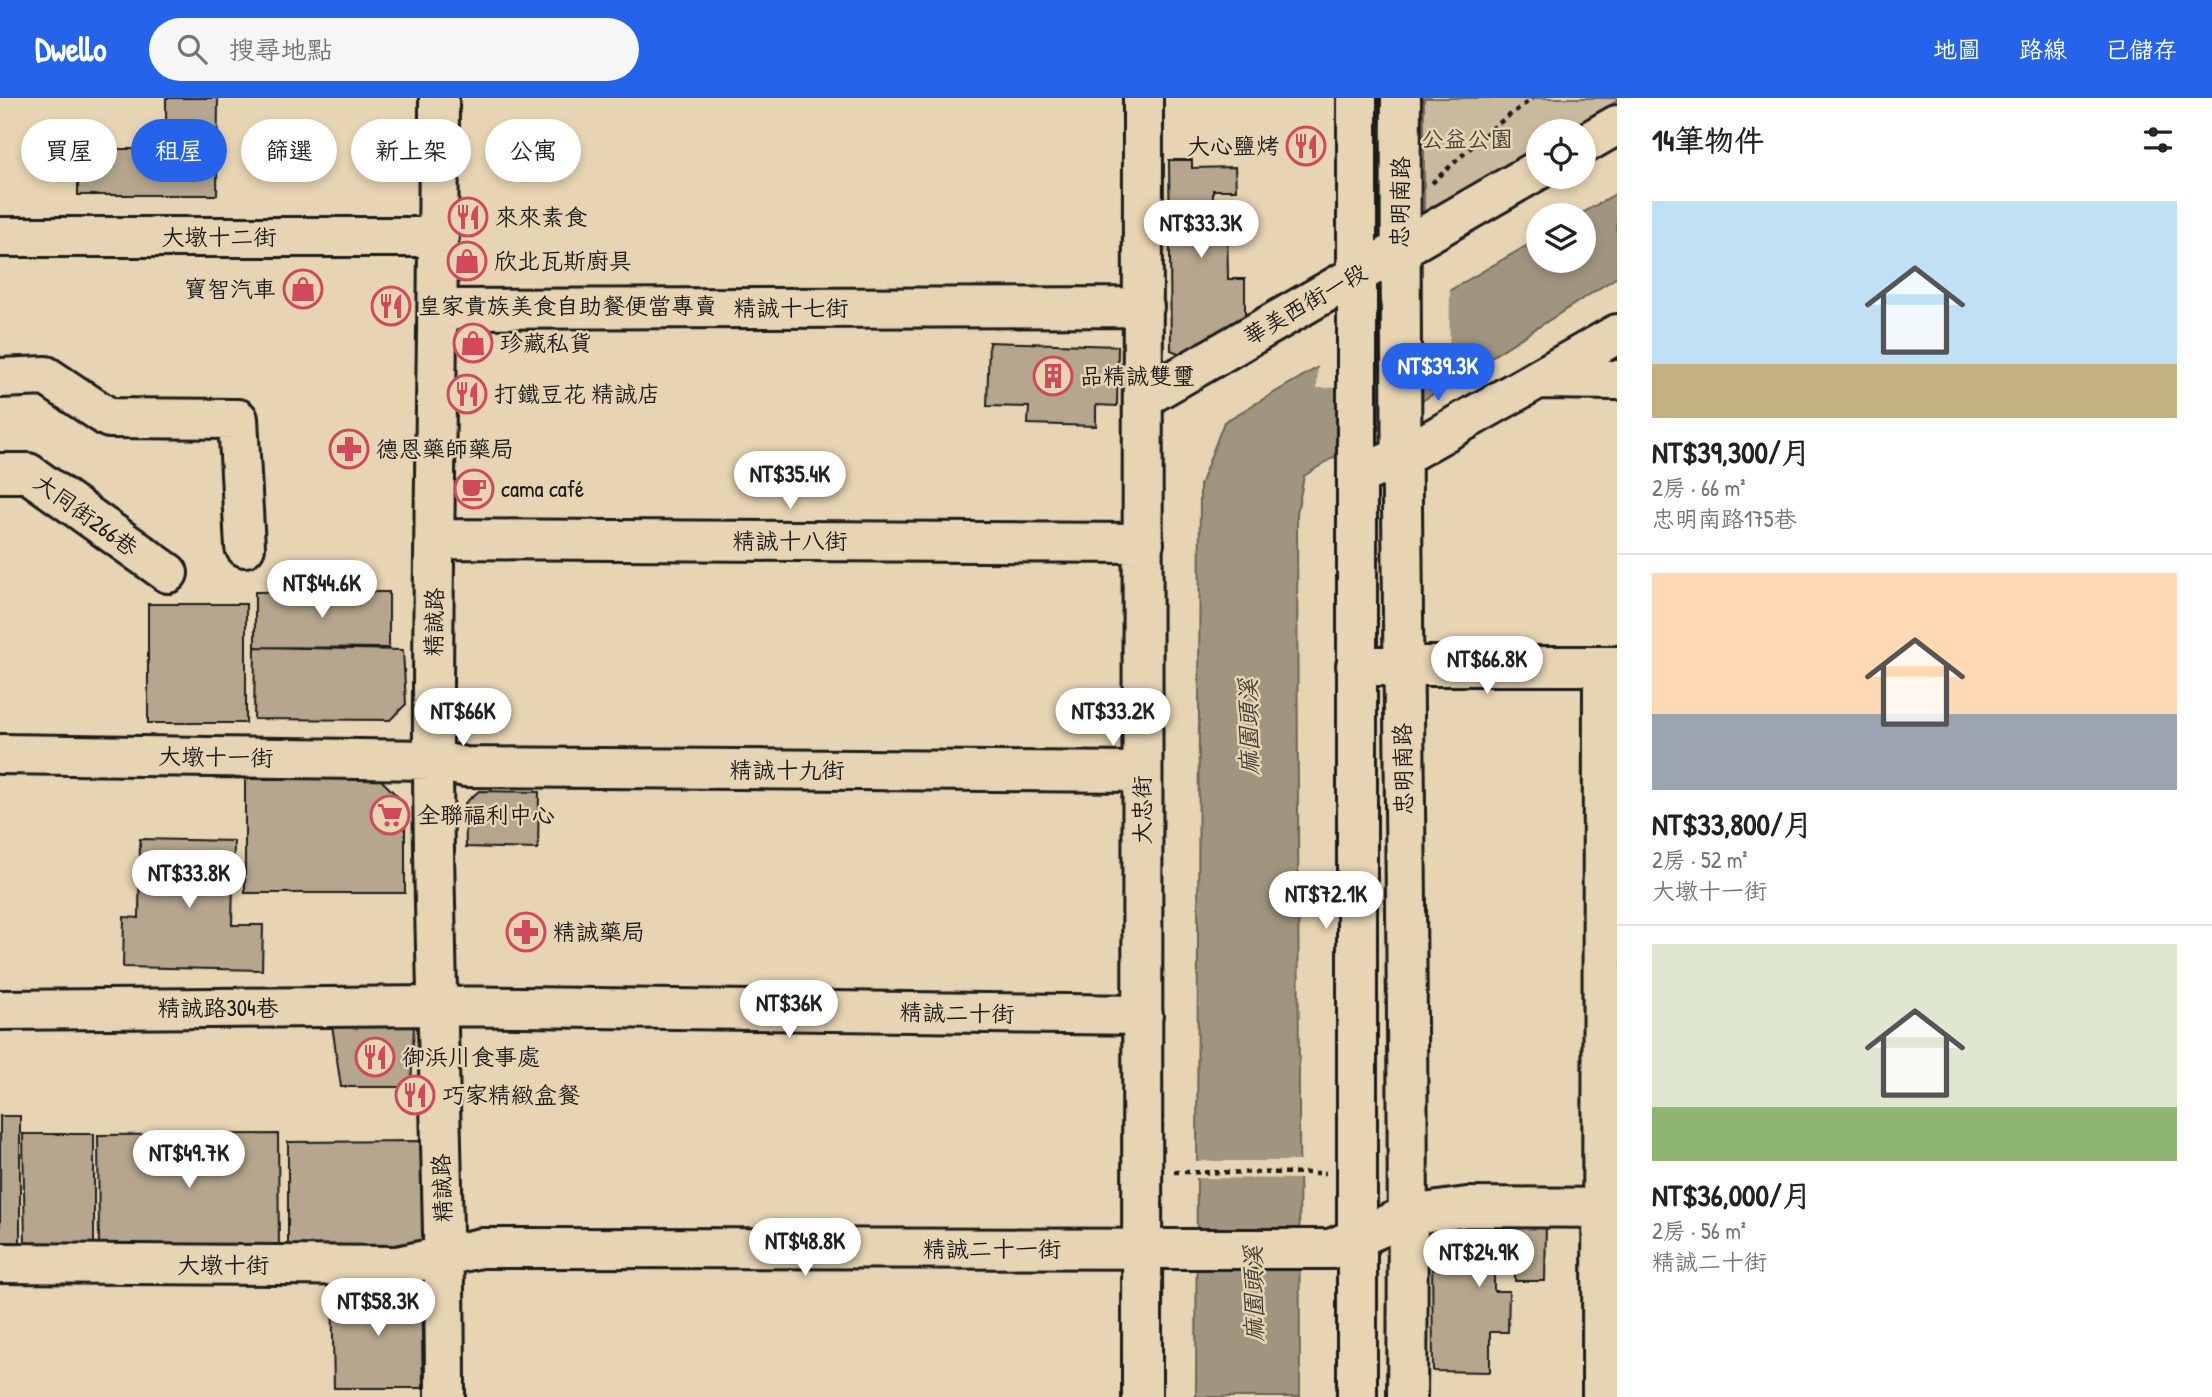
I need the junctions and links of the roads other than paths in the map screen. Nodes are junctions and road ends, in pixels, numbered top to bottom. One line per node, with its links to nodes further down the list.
1 (439, 98): 9 (street, 精誠路)
2 (1143, 98): 12 (street, 大忠街)
3 (1357, 98): 11 (street, 忠明南路)
4 (1401, 98): 10 (street, 忠明南路)
5 (1617, 125): 6 (street)
6 (1596, 137)
7 (1526, 177): 10 (street, 華美西街一段)
8 (0, 237): 9 (street, 大墩十二街)
9 (439, 237): 13 (street, 精誠路)
10 (1399, 249): 11 (street, 華美西街一段); 19 (street, 忠明南路)
11 (1357, 273): 18 (street, 華美西街一段); 20 (street, 忠明南路)
12 (1144, 307): 13 (street, 精誠十七街); 18 (street, 大忠街)
13 (438, 309): 22 (street, 精誠路)
14 (1617, 334): 16 (street)
15 (0, 378): 24 (street)
16 (1542, 379): 17 (street); 19 (street)
17 (1617, 380)
18 (1144, 397): 23 (street, 大忠街)
19 (1400, 444): 20 (street); 27 (street, 忠明南路)
20 (1358, 471): 26 (street, 忠明南路)
21 (0, 473): 25 (street, 大同街266巷)
22 (435, 539): 23 (street, 精誠十八街); 30 (street, 精誠路)
23 (1144, 543): 31 (street, 大忠街)
24 (245, 547)
25 (167, 573)
26 (1356, 666): 27 (street); 37 (street, 忠明南路)
27 (1402, 666): 28 (street); 36 (street, 忠明南路)
28 (1610, 666): 35 (street)
29 (0, 754): 30 (street, 大墩十一街)
30 (433, 760): 31 (street, 精誠十九街); 32 (street, 精誠路)
31 (1142, 772): 34 (street, 大忠街)
32 (435, 1006): 33 (street, 精誠路304巷); 34 (street, 精誠二十街); 39 (street, 精誠路)
33 (0, 1010)
34 (1143, 1015): 38 (street, 大忠街)
35 (1610, 1208): 36 (street); 45 (street)
36 (1409, 1216): 37 (street); 44 (street, 忠明南路)
37 (1344, 1243): 38 (street, 精誠二十一街); 43 (street, 忠明南路)
38 (1152, 1249): 39 (street, 精誠二十一街); 42 (street, 大忠街)
39 (445, 1256): 40 (street, 大墩十街); 41 (street, 精誠路)
40 (0, 1263)
41 (445, 1397)
42 (1142, 1397)
43 (1357, 1397)
44 (1407, 1397)
45 (1602, 1397)

